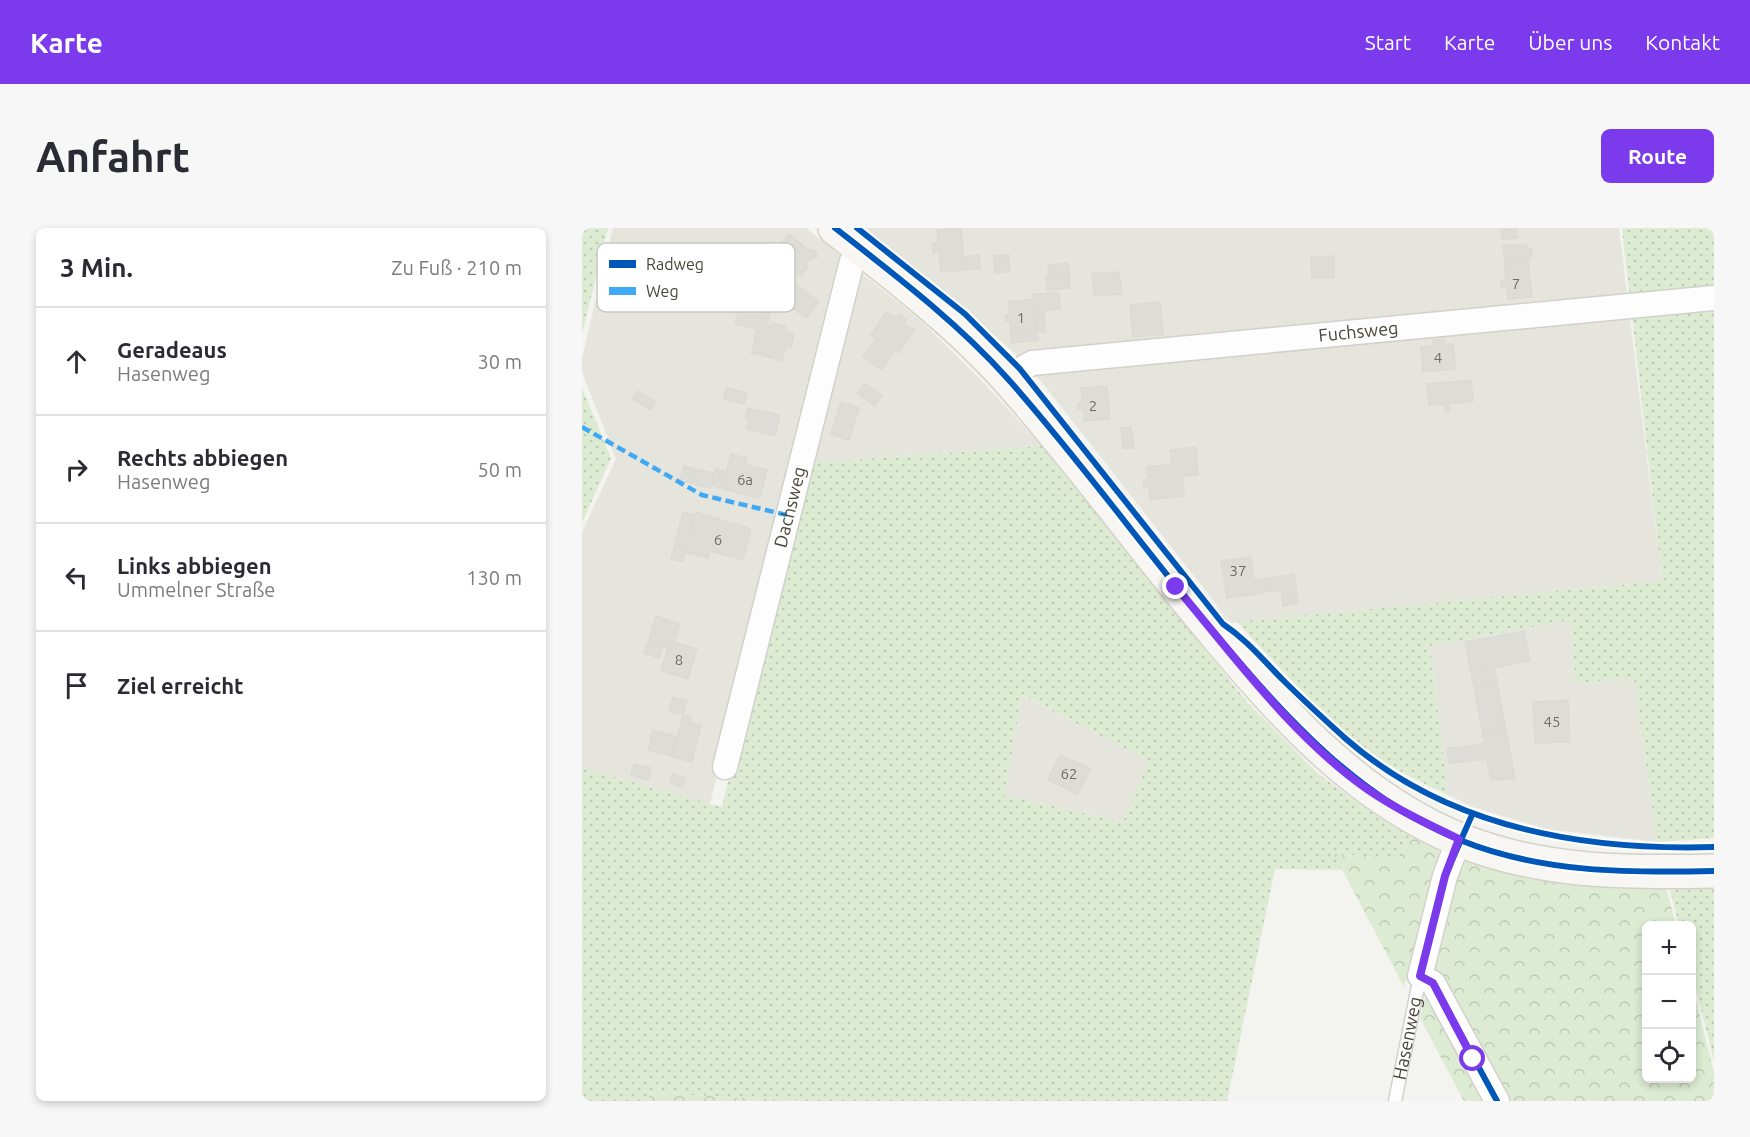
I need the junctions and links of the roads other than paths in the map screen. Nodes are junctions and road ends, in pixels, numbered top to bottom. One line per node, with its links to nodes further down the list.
1 (845, 234): 3 (main road); 4 (street, Dachsweg)
2 (1714, 298): 3 (street, Fuchsweg)
3 (1007, 378): 5 (main road)
4 (724, 767)
5 (1459, 839): 6 (main road); 7 (street, Hasenweg)
6 (1714, 871)
7 (1420, 976): 8 (lane, Hasenweg); 9 (street, Hasenweg)
8 (1395, 1101)
9 (1497, 1101)

